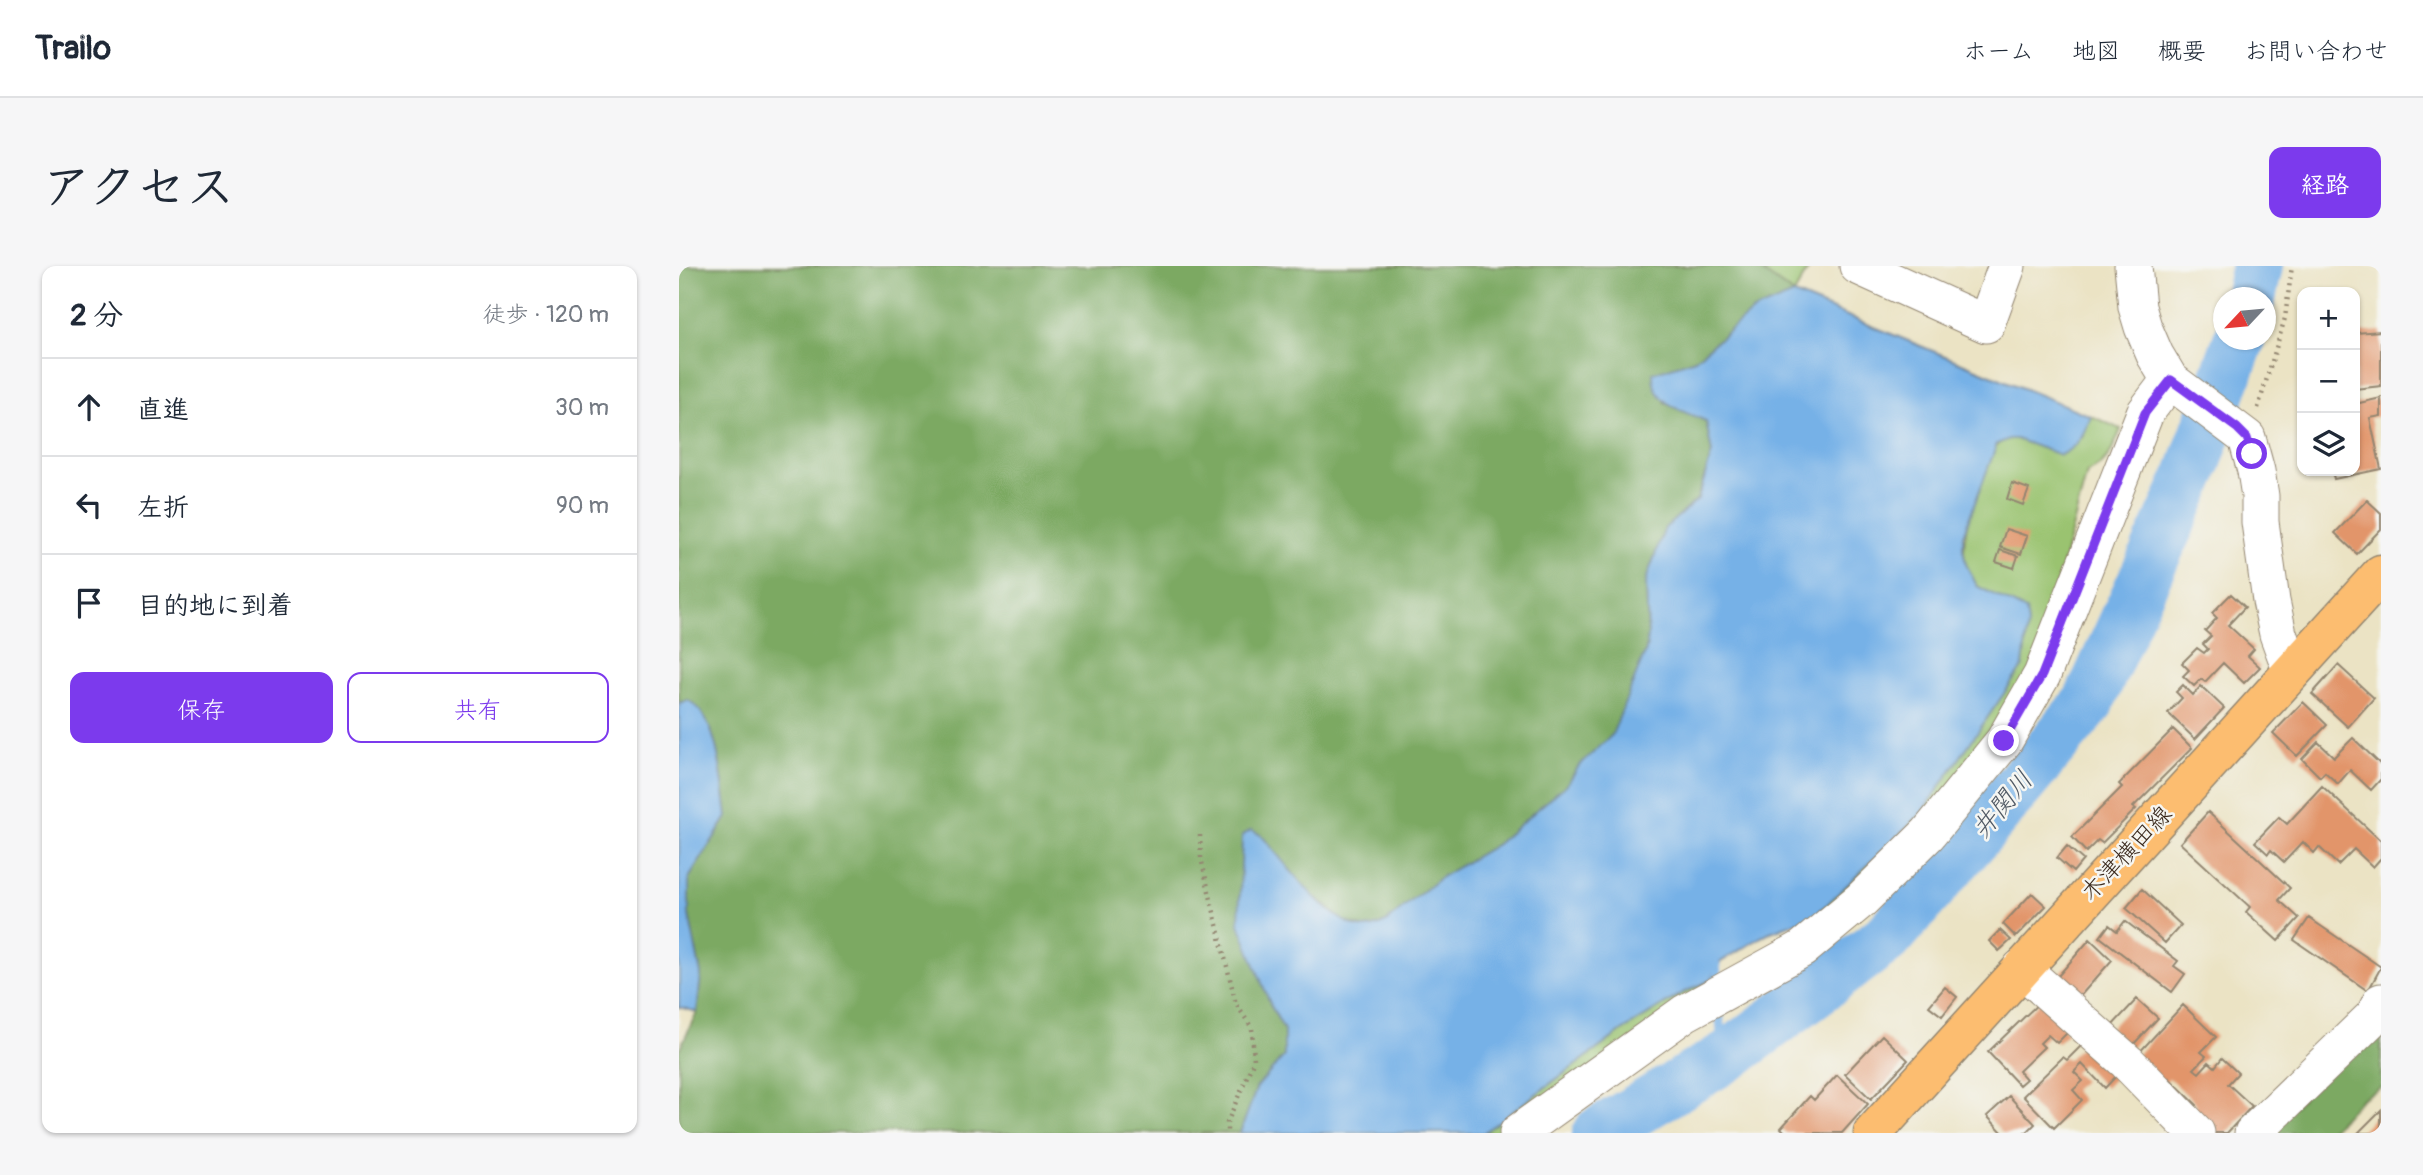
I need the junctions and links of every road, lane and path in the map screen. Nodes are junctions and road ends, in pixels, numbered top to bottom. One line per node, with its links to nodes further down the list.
1 (1858, 266): 2 (street)
2 (2007, 266)
3 (2133, 266): 5 (street)
4 (2293, 266): 6 (path)
5 (2179, 387): 6 (street); 13 (street)
6 (2242, 433): 8 (street)
7 (2381, 574): 8 (main road, 木津横田線)
8 (2292, 673): 10 (main road, 木津横田線)
9 (1201, 835): 12 (path)
10 (2021, 968): 14 (main road, 木津横田線); 15 (street)
11 (2381, 1002): 16 (street)
12 (1227, 1133)
13 (1518, 1133)
14 (1873, 1133)
15 (2196, 1133)
16 (2253, 1133)

